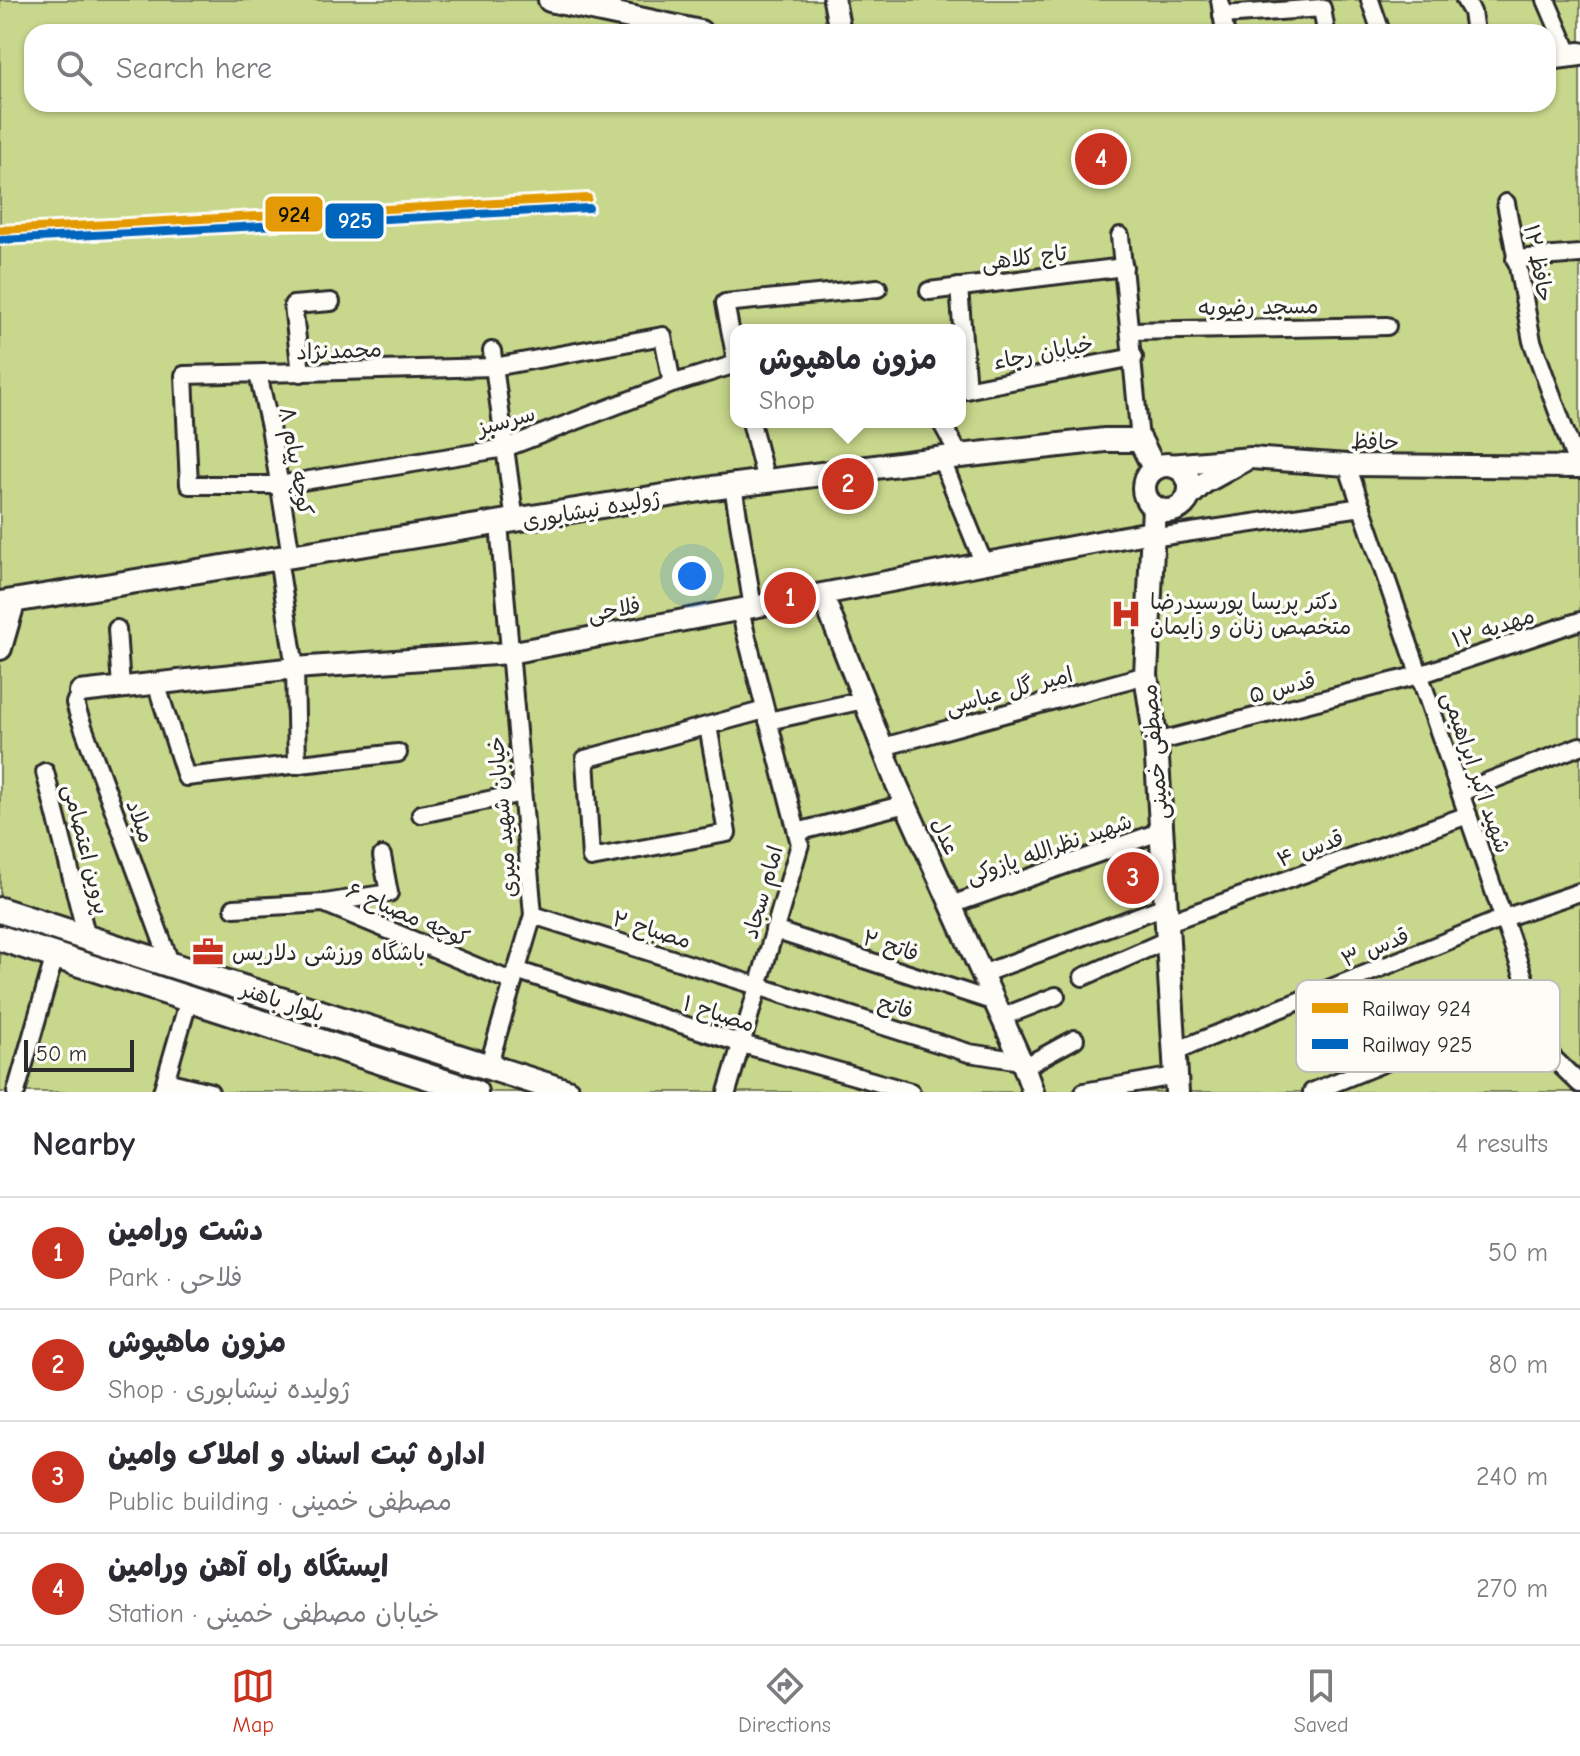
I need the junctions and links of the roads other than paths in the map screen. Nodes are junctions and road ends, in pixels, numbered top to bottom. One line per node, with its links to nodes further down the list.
1 (550, 0): 7 (main road)
2 (834, 0): 8 (street)
3 (1370, 0): 10 (street)
4 (1465, 0): 11 (street)
5 (1546, 0): 12 (street)
6 (1221, 7): 9 (street)
7 (662, 24)
8 (838, 24)
9 (1325, 24)
10 (1378, 24)
11 (1474, 24)
12 (1555, 24)
13 (1556, 28): 14 (street)
14 (1566, 56)
15 (1506, 203): 18 (street, حافظ ۱۲)
16 (1120, 236): 19 (street)
17 (1580, 254): 18 (street)
18 (1515, 259): 44 (street, حافظ ۱۲)
19 (1124, 267): 20 (street, تاج کلاهی); 27 (street)
20 (959, 287): 22 (street, تاج کلاهی); 24 (street)
21 (878, 288): 26 (street)
22 (929, 291)
23 (331, 302): 31 (street)
24 (961, 324)
25 (1387, 326): 27 (street, مسجد رضویه)
26 (730, 330)
27 (1131, 331): 28 (street)
28 (1134, 357): 35 (street, خیابان رجاء); 38 (street)
29 (493, 359): 31 (street, محمدنژاد); 34 (street, محمدنژاد); 39 (street, خیابان شهید میری)
30 (730, 364): 34 (street, سرسبز)
31 (301, 373): 32 (street, محمدنژاد)
32 (258, 374): 33 (street, محمدنژاد); 46 (street, کوچه پیام ۸)
33 (184, 375): 46 (street, سرسبز)
34 (672, 384): 39 (street, سرسبز)
35 (966, 390)
36 (753, 428): 45 (street)
37 (943, 428): 40 (street)
38 (1140, 440): 40 (main road, ژولیده نیشابوری); 43 (main road)
39 (505, 448): 46 (street, سرسبز); 51 (street, خیابان شهید میری)
40 (950, 457): 45 (main road, ژولیده نیشابوری); 54 (street)
41 (1251, 458): 42 (street, حافظ); 43 (street, حافظ); 48 (street)
42 (1347, 465): 44 (street, حافظ); 50 (street, شهید اکبر ابراهیمی)
43 (1162, 466): 48 (main road); 49 (main road)
44 (1579, 469)
45 (766, 481): 47 (main road, ژولیده نیشابوری)
46 (279, 485): 53 (street, کوچه پیام ۸)
47 (733, 486): 51 (main road, ژولیده نیشابوری); 57 (street, امام سجاد)
48 (1188, 498): 49 (main road)
49 (1154, 507): 52 (main road, مصطفی خمینی)
50 (1362, 507): 52 (street); 64 (street, شهید اکبر ابراهیمی)
51 (507, 523): 53 (main road, ژولیده نیشابوری); 61 (street, خیابان شهید میری)
52 (1151, 535): 54 (street, فلاحی); 63 (main road, مصطفی خمینی)
53 (284, 557): 56 (main road, ژولیده نیشابوری); 62 (street, کوچه پیام ۸)
54 (984, 564): 55 (street, فلاحی)
55 (823, 596): 57 (street, فلاحی); 68 (street, عدل)
56 (7, 603): 60 (main road)
57 (746, 610): 61 (street, فلاحی); 69 (street, امام سجاد)
58 (1580, 621): 64 (street, مهدیه ۱۲)
59 (117, 629): 66 (street)
60 (0, 648)
61 (509, 653): 62 (street, فلاحی); 78 (street, خیابان شهید میری)
62 (295, 668): 65 (street, فلاحی); 75 (street, کوچه پیام ۸)
63 (1146, 675): 71 (main road, مصطفی خمینی); 73 (street, امیر گل عباسی)
64 (1419, 675): 71 (street, قدس ۵); 77 (street, شهید اکبر ابراهیمی)
65 (156, 683): 66 (street, فلاحی); 75 (street)
66 (121, 687): 67 (street, فلاحی)
67 (80, 692): 97 (street, میلاد)
68 (864, 700): 69 (street); 73 (street, عدل)
69 (767, 716): 70 (street); 83 (street, امام سجاد)
70 (708, 726): 70 (street)
71 (1156, 742): 82 (main road, مصطفی خمینی)
72 (1580, 746): 77 (street)
73 (883, 747): 79 (street, عدل)
74 (398, 753): 75 (street)
75 (297, 765)
76 (45, 772): 95 (street, پروین اعتصامی)
77 (1461, 792): 81 (street, شهید اکبر ابراهیمی)
78 (522, 793): 80 (street); 90 (street, خیابان شهید میری)
79 (906, 804): 83 (street); 87 (street, عدل)
80 (421, 814)
81 (1468, 815): 91 (street, شهید اکبر ابراهیمی); 92 (street, قدس ۴)
82 (1162, 831): 87 (street, شهید نظرالله پازوکی); 92 (main road, مصطفی خمینی)
83 (797, 832): 93 (street, امام سجاد)
84 (382, 856): 86 (street)
85 (1580, 892): 91 (street, قدس ۳)
86 (324, 903): 88 (street, کوچه مصباح ۶); 99 (street, کوچه مصباح ۶)
87 (951, 905): 98 (street, عدل)
88 (234, 908)
89 (0, 910): 95 (main road, بلوار باهنر)
90 (533, 915): 99 (street, خیابان شهید میری); 103 (street, مصباح ۲)
91 (1504, 918): 101 (street, قدس ۳); 102 (street, شهید اکبر ابراهیمی)
92 (1166, 923): 98 (street); 100 (street); 110 (main road, مصطفی خمینی)
93 (774, 930): 103 (street, امام سجاد); 107 (street, فاتح ۲)
94 (0, 938): 96 (main road, بلوار باهنر)
95 (87, 938): 97 (main road, بلوار باهنر)
96 (55, 955): 105 (main road, بلوار باهنر); 118 (street)
97 (171, 965): 113 (main road, بلوار باهنر)
98 (982, 974): 107 (street, عدل)
99 (515, 976): 109 (street, مصباح ۱); 113 (street, خیابان شهید میری)
100 (1083, 977)
101 (1351, 980)
102 (1525, 980)
103 (758, 985): 109 (street, امام سجاد); 111 (street, فاتح)
104 (1056, 996): 107 (street)
105 (189, 999): 117 (street); 120 (main road, بلوار باهنر)
106 (1296, 1002): 110 (street, قدس ۳)
107 (998, 1010): 111 (street, عدل)
108 (1075, 1039): 111 (street)
109 (742, 1044): 122 (street, امام سجاد); 123 (street, مصباح ۱)
110 (1173, 1052): 115 (main road, مصطفی خمینی)
111 (1023, 1064): 124 (street, عدل)
112 (1560, 1065): 116 (street, شهید اکبر ابراهیمی)
113 (488, 1067): 121 (main road, بلوار باهنر)
114 (1361, 1072): 126 (street)
115 (1176, 1084): 125 (street)
116 (1580, 1084): 127 (street)
117 (164, 1086): 119 (street)
118 (16, 1092)
119 (210, 1092)
120 (475, 1092)
121 (567, 1092)
122 (727, 1092)
123 (911, 1092)
124 (1033, 1092)
125 (1084, 1092)
126 (1312, 1092)
127 (1578, 1092)

